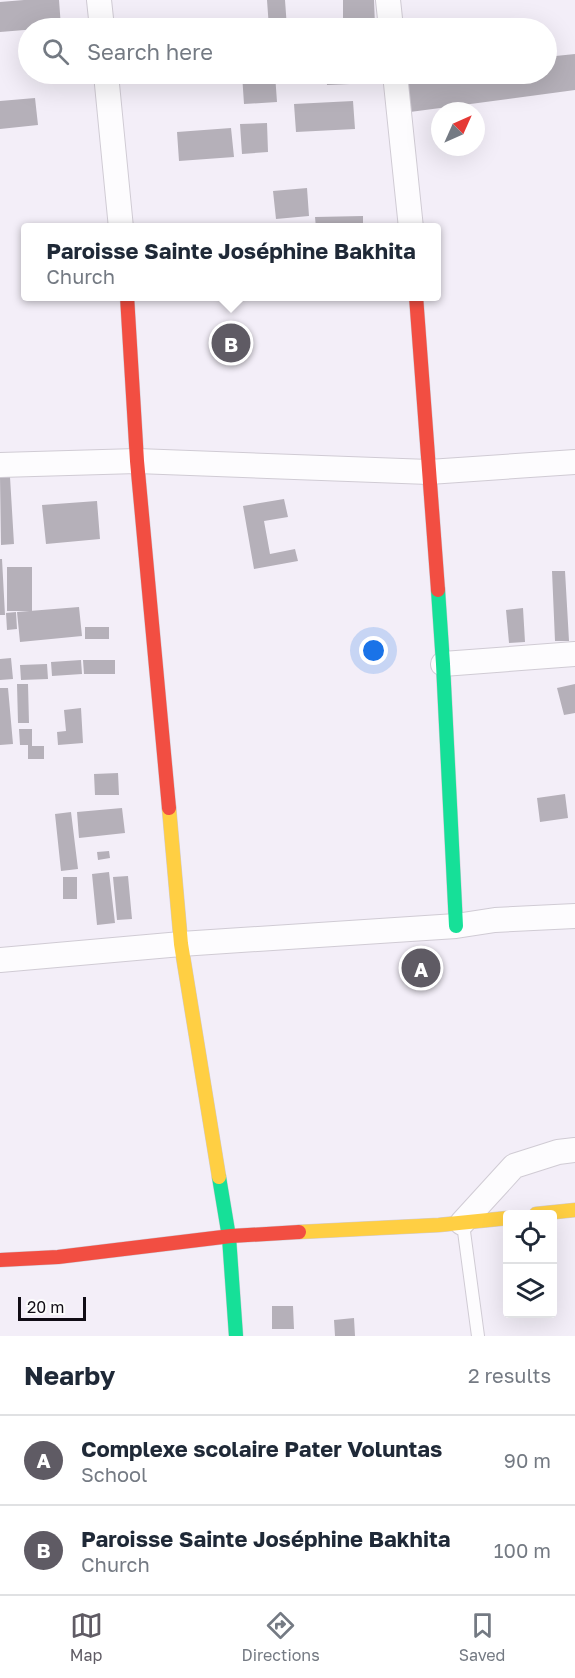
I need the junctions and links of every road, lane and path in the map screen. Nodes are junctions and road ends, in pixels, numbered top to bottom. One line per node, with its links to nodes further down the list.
1 (99, 0): 3 (street)
2 (388, 0): 4 (street)
3 (101, 18)
4 (390, 18)
5 (107, 84): 7 (street)
6 (396, 84): 8 (street)
7 (121, 223)
8 (410, 223)
9 (127, 301): 11 (street)
10 (416, 301): 14 (street)
11 (137, 461): 13 (street); 14 (street); 19 (street)
12 (575, 462): 14 (street)
13 (0, 465)
14 (429, 472): 16 (street)
15 (575, 654): 16 (street)
16 (443, 664): 18 (street)
17 (575, 916): 18 (street)
18 (456, 926): 19 (street)
19 (181, 944): 20 (street); 26 (street)
20 (0, 960)
21 (575, 1150): 25 (street)
22 (575, 1210): 23 (street)
23 (557, 1212)
24 (503, 1218): 25 (street)
25 (462, 1223): 26 (street); 29 (lane)
26 (229, 1237): 27 (street); 28 (street)
27 (0, 1260)
28 (236, 1336)
29 (478, 1336)

